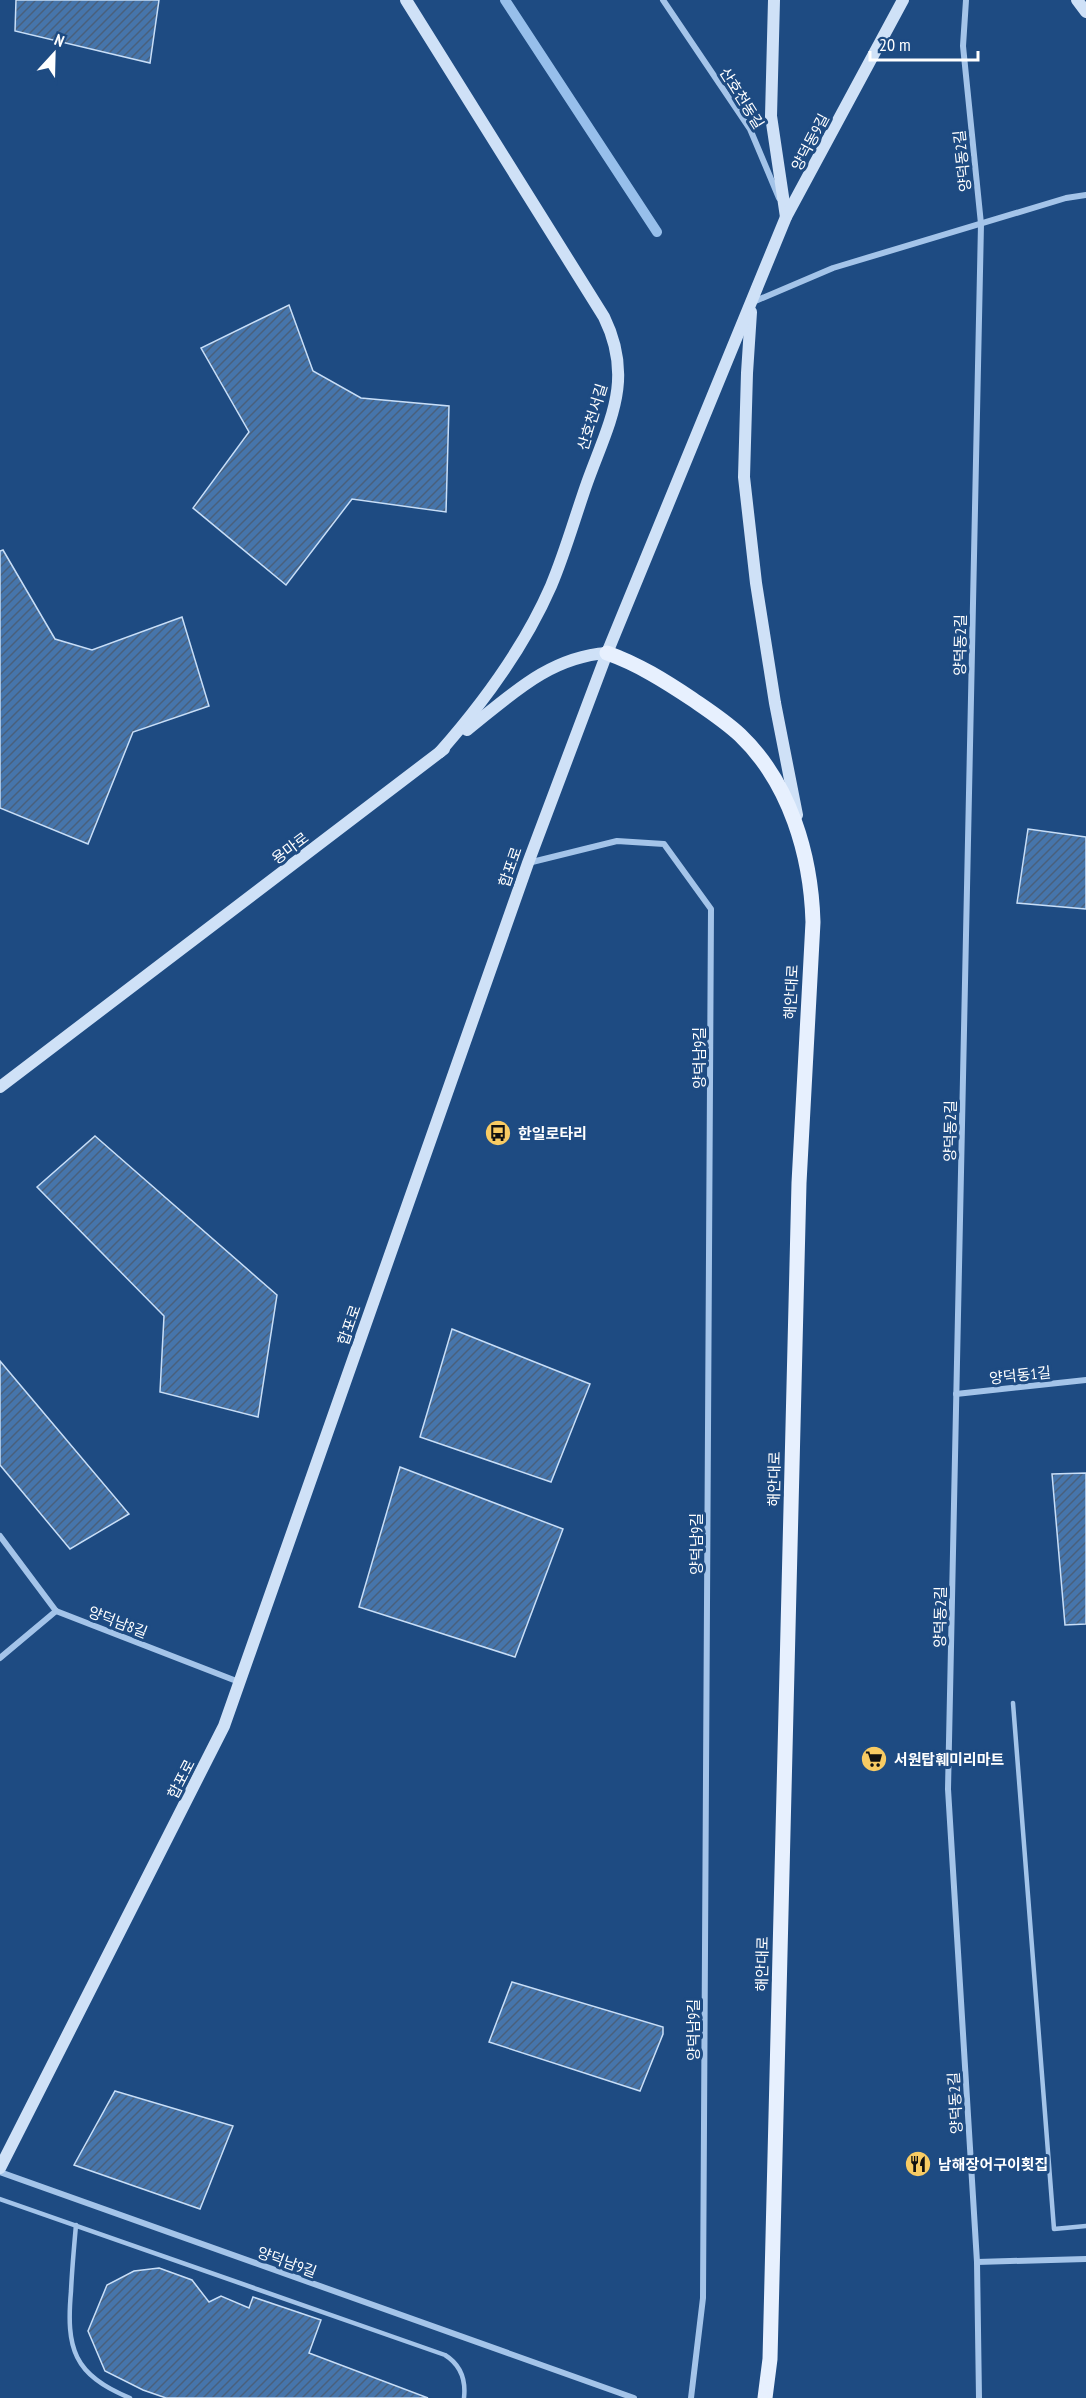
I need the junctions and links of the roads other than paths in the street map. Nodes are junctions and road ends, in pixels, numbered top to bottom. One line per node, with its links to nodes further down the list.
1 (406, 0): 14 (main road, 산호천서길)
2 (663, 0): 9 (street, 산호천동길)
3 (774, 0): 9 (main road)
4 (903, 0): 9 (main road, 양덕동9길)
5 (966, 0): 10 (street, 양덕동2길)
6 (1077, 0): 7 (main road)
7 (1086, 12)
8 (1086, 195): 10 (street)
9 (786, 217): 11 (main road, 양덕동9길)
10 (981, 224): 11 (street); 19 (street, 양덕동2길)
11 (752, 302): 12 (main road, 양덕동9길); 15 (main road)
12 (742, 327): 13 (main road, 합포로)
13 (607, 654): 14 (main road, 용마로); 15 (main road, 해안대로); 16 (main road, 합포로)
14 (440, 752): 17 (main road, 용마로)
15 (802, 845): 35 (main road, 해안대로)
16 (528, 863): 23 (main road, 합포로); 34 (street, 양덕남9길)
17 (0, 1087)
18 (1086, 1380): 19 (street, 양덕동1길)
19 (956, 1394): 30 (street, 양덕동2길)
20 (0, 1536): 21 (street)
21 (56, 1611): 22 (street); 23 (street, 양덕남8길)
22 (0, 1658)
23 (240, 1682): 25 (main road, 합포로)
24 (1013, 1703): 28 (lane)
25 (0, 2170): 33 (street, 양덕남9길)
26 (0, 2199): 27 (lane)
27 (76, 2225): 31 (lane); 32 (lane)
28 (1086, 2226)
29 (1086, 2259): 30 (street)
30 (977, 2262): 36 (street, 양덕동2길)
31 (130, 2398)
32 (464, 2398)
33 (634, 2398)
34 (691, 2398)
35 (765, 2398)
36 (979, 2398)

